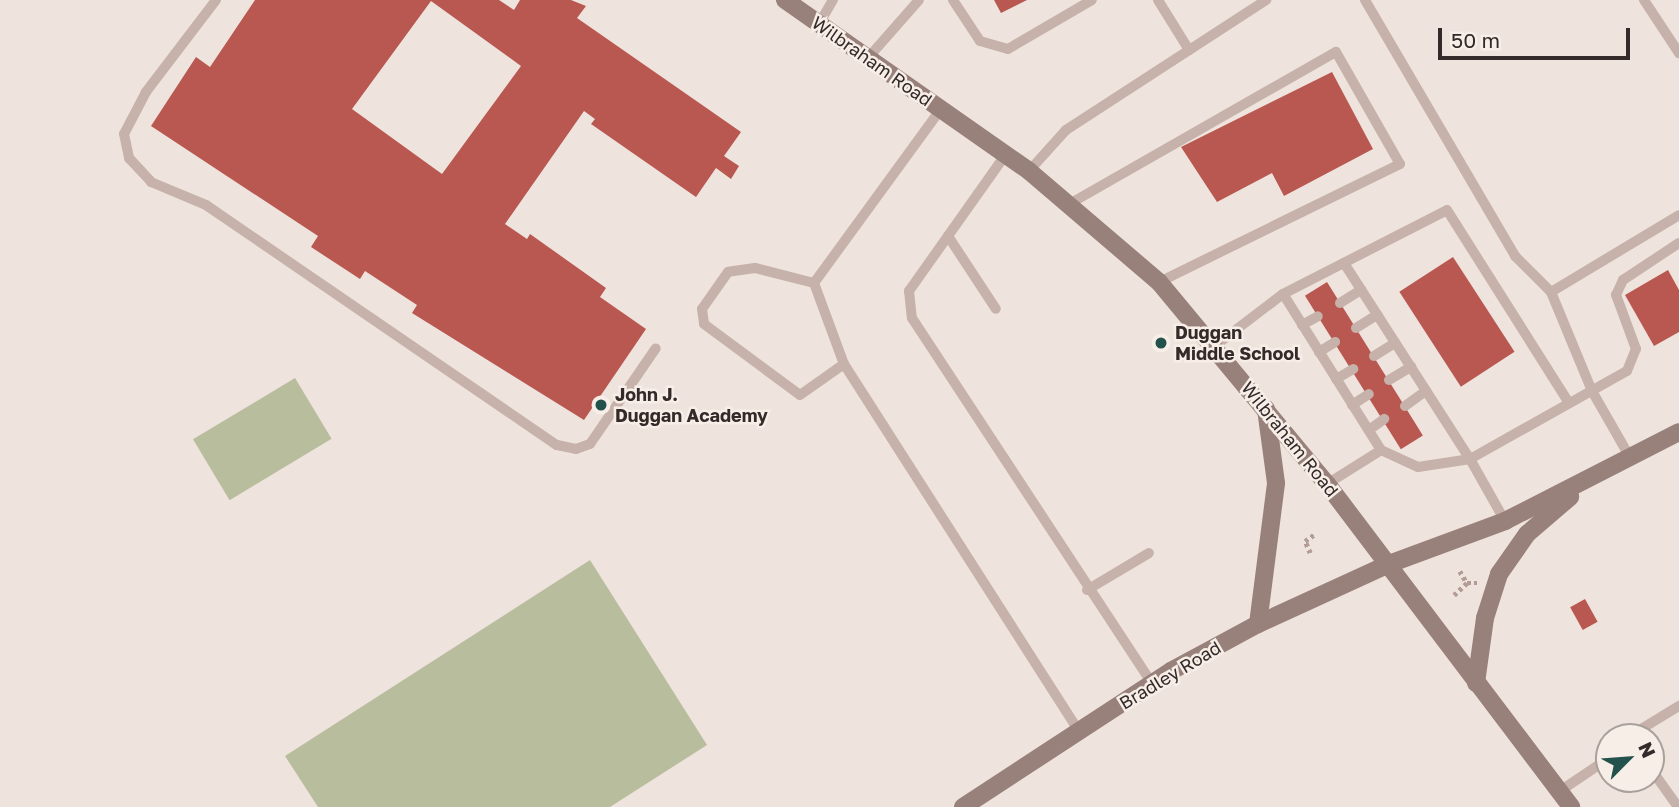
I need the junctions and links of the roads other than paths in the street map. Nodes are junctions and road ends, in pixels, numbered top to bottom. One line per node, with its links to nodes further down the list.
1 (216, 0): 39 (lane)
2 (785, 0): 13 (main road, Wilbraham Road)
3 (833, 0): 13 (lane)
4 (919, 0): 16 (lane)
5 (953, 0): 6 (lane)
6 (1092, 0)
7 (1158, 0): 14 (lane)
8 (1241, 0): 12 (lane)
9 (1266, 0): 12 (lane)
10 (1365, 0): 28 (lane)
11 (1644, 0): 15 (lane)
12 (1248, 12): 14 (lane)
13 (819, 24): 16 (main road, Wilbraham Road)
14 (1189, 50): 19 (lane)
15 (1679, 53)
16 (868, 58): 17 (main road, Wilbraham Road)
17 (942, 109): 18 (main road, Wilbraham Road); 25 (lane)
18 (1006, 154): 19 (main road, Wilbraham Road); 22 (lane)
19 (1029, 171): 20 (main road, Wilbraham Road)
20 (1071, 203): 26 (main road, Wilbraham Road); 26 (lane)
21 (1679, 215): 28 (lane)
22 (948, 236): 31 (lane); 65 (lane)
23 (1679, 243): 48 (lane)
24 (1344, 264): 27 (lane); 29 (lane); 50 (lane)
25 (814, 282): 42 (lane); 42 (lane)
26 (1159, 282): 38 (main road, Wilbraham Road)
27 (1362, 290): 30 (lane); 32 (lane)
28 (1551, 292): 48 (lane)
29 (1283, 295): 34 (lane); 38 (lane)
30 (1340, 303)
31 (996, 309)
32 (1377, 315): 35 (lane); 37 (lane)
33 (1318, 316): 34 (lane)
34 (1302, 325): 40 (lane)
35 (1356, 328)
36 (1335, 342): 40 (lane)
37 (1395, 343): 41 (lane); 43 (lane)
38 (1216, 345): 53 (main road, Wilbraham Road)
39 (656, 348)
40 (1319, 352): 45 (lane)
41 (1374, 356)
42 (844, 364): 71 (lane)
43 (1411, 367): 46 (lane); 47 (lane)
44 (1353, 369): 45 (lane)
45 (1336, 379): 51 (lane)
46 (1389, 380)
47 (1426, 391): 52 (lane); 58 (lane)
48 (1592, 391): 50 (lane); 59 (lane)
49 (1369, 394): 51 (lane)
50 (1569, 403): 58 (lane)
51 (1352, 405): 55 (lane)
52 (1405, 406)
53 (1266, 409): 61 (main road, Wilbraham Road); 66 (main road)
54 (1384, 419): 55 (lane)
55 (1368, 430): 57 (lane)
56 (1679, 432): 59 (main road)
57 (1381, 450): 58 (lane); 61 (lane)
58 (1470, 458): 62 (lane)
59 (1631, 459): 60 (main road)
60 (1589, 482): 62 (main road, Bradley Road); 67 (main road)
61 (1327, 484): 64 (main road, Wilbraham Road)
62 (1505, 521): 64 (main road, Bradley Road)
63 (1149, 553): 65 (lane)
64 (1389, 564): 66 (main road, Bradley Road); 67 (main road, Wilbraham Road)
65 (1087, 590): 68 (lane)
66 (1258, 624): 68 (main road, Bradley Road)
67 (1476, 682): 74 (main road, Wilbraham Road)
68 (1152, 683): 71 (main road, Bradley Road)
69 (1679, 706): 70 (lane)
70 (1651, 723)
71 (1079, 731): 75 (main road, Bradley Road)
72 (1595, 767): 74 (lane)
73 (1665, 789): 77 (lane)
74 (1560, 791): 76 (main road, Wilbraham Road)
75 (963, 807)
76 (1571, 807)
77 (1678, 807)

